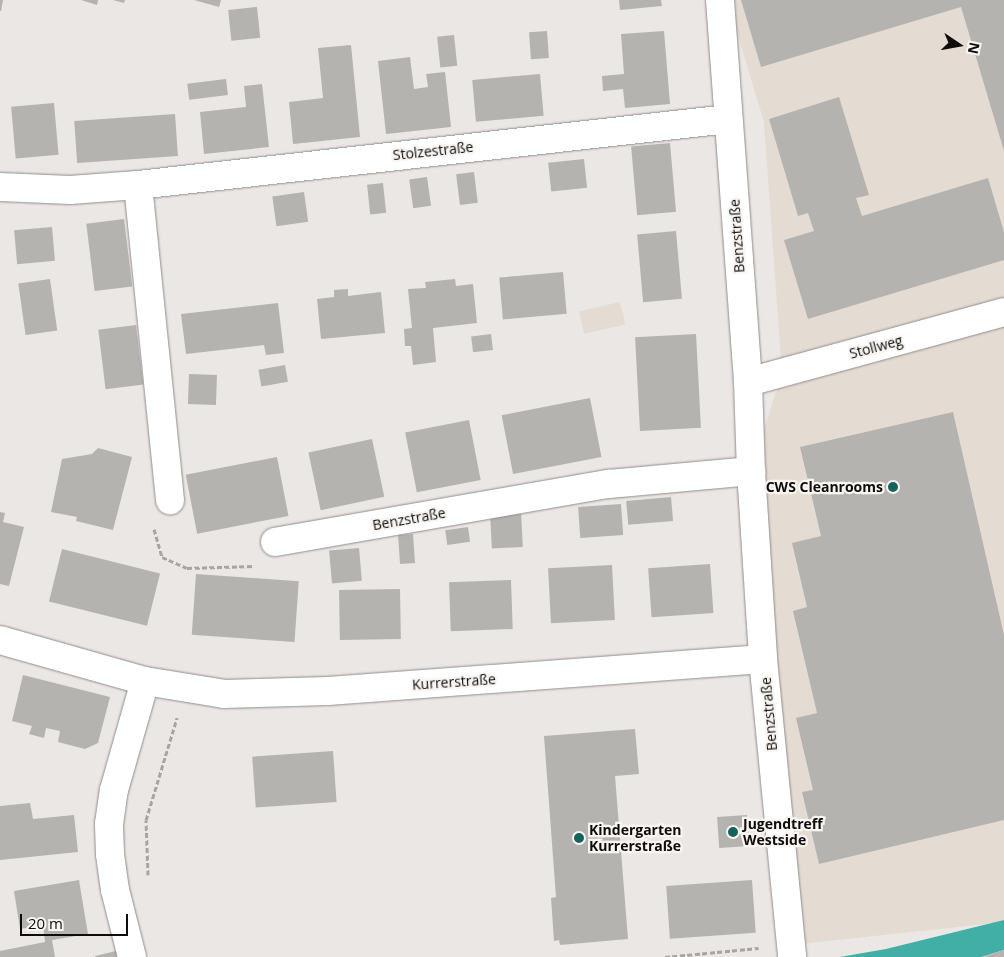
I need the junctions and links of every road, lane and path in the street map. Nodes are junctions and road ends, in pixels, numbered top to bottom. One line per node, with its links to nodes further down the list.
1 (720, 0): 2 (street, Benzstraße)
2 (728, 119): 3 (street, Stolzestraße); 6 (street, Benzstraße)
3 (138, 185): 4 (street, Stolzestraße); 8 (street)
4 (0, 187)
5 (1004, 312): 6 (street, Stollweg)
6 (748, 382): 7 (street, Benzstraße)
7 (750, 471): 9 (street, Benzstraße); 11 (street, Benzstraße)
8 (170, 500): 9 (path)
9 (276, 542)
10 (0, 640): 12 (street, Kurrerstraße)
11 (763, 658): 13 (street, Kurrerstraße); 15 (street, Benzstraße)
12 (145, 681): 13 (street, Kurrerstraße); 16 (street)
13 (185, 689): 14 (path)
14 (148, 878)
15 (791, 951): 17 (path)
16 (132, 957)
17 (665, 957)

